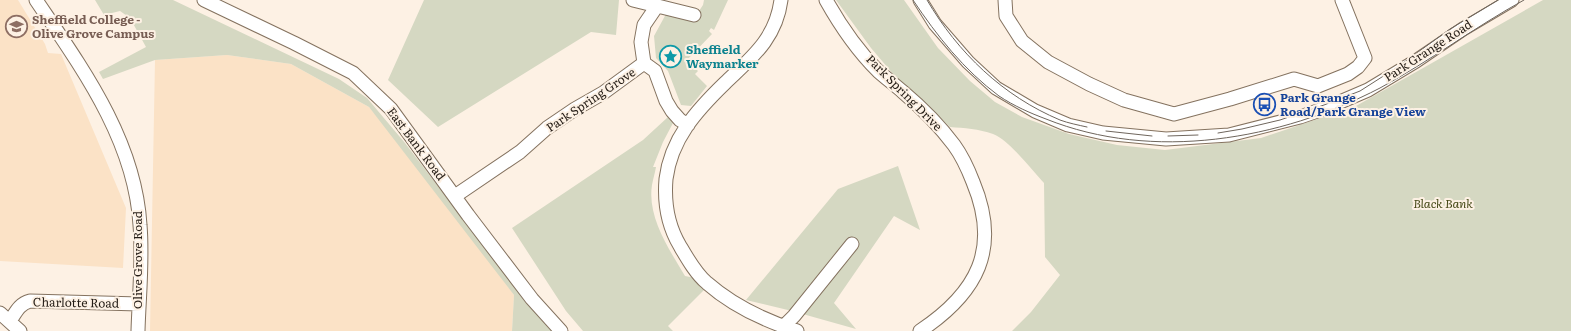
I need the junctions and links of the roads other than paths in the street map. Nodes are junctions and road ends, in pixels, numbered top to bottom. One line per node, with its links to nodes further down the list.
1 (36, 0): 16 (street, Olive Grove Road)
2 (204, 0): 14 (street, East Bank Road)
3 (633, 0): 10 (street)
4 (781, 0): 13 (street)
5 (826, 0): 23 (street, Park Spring Drive)
6 (920, 0): 9 (street, Park Grange Road)
7 (1005, 0): 8 (street)
8 (1342, 0)
9 (1508, 1)
10 (657, 6): 11 (street); 12 (street)
11 (694, 15)
12 (644, 63): 13 (street, Park Spring Grove); 14 (street, Park Spring Grove)
13 (688, 125): 18 (street)
14 (455, 196): 21 (street, East Bank Road)
15 (852, 244): 18 (street)
16 (139, 304): 17 (street, Charlotte Road); 20 (street, Olive Grove Road)
17 (5, 317): 19 (street)
18 (784, 326): 22 (street)
19 (20, 331)
20 (138, 331)
21 (561, 331)
22 (798, 331)
23 (920, 331)

